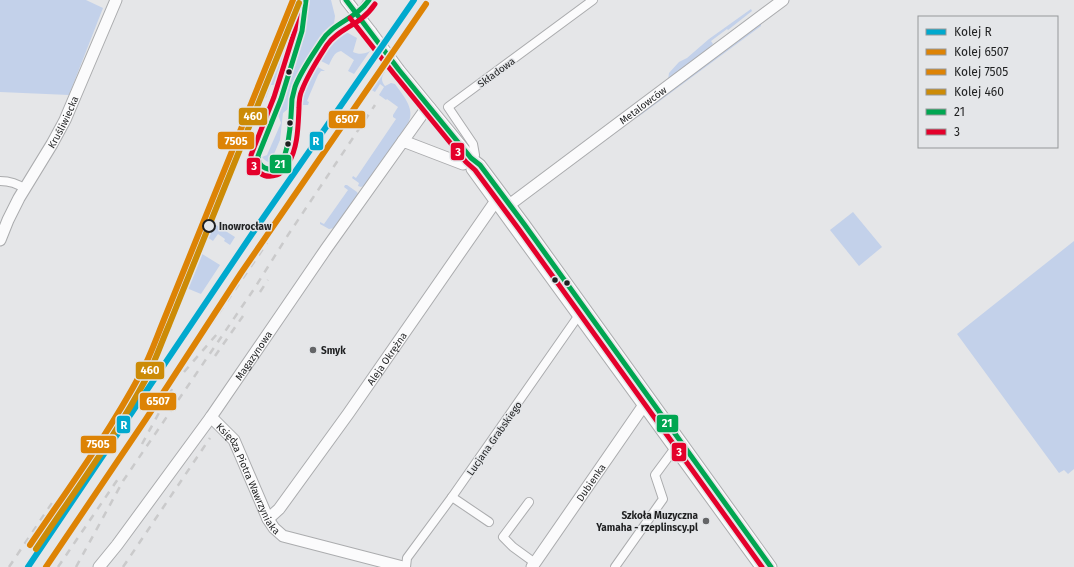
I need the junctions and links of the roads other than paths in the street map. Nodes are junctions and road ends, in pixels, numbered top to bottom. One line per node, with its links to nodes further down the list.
1 (116, 0): 11 (street, Kruśliwiecka)
2 (346, 0): 6 (street)
3 (369, 0): 6 (street)
4 (593, 0): 9 (street, Składowa)
5 (783, 0): 12 (street, Metalowców)
6 (356, 14): 7 (street, bridge)
7 (430, 108): 8 (street, Magazynowa); 9 (street)
8 (403, 141): 9 (street); 16 (street, Magazynowa)
9 (471, 158): 12 (street)
10 (0, 181): 11 (street)
11 (25, 189): 13 (street, Kruśliwiecka)
12 (503, 203): 14 (street); 20 (street, Aleja Okrężna)
13 (0, 240)
14 (583, 313): 15 (street); 18 (street, Lucjana Grabskiego)
15 (647, 402): 17 (street); 22 (street, Dubienka); 27 (street)
16 (211, 416): 20 (street, Księdza Piotra Wawrzyniaka); 23 (street, Magazynowa)
17 (675, 448): 25 (street); 26 (street)
18 (452, 497): 21 (street); 24 (street, Lucjana Grabskiego)
19 (529, 502): 22 (street)
20 (268, 519): 24 (street, Księdza Piotra Wawrzyniaka)
21 (489, 522)
22 (533, 565)
23 (99, 567)
24 (404, 567)
25 (615, 567)
26 (761, 567)
27 (771, 567)

